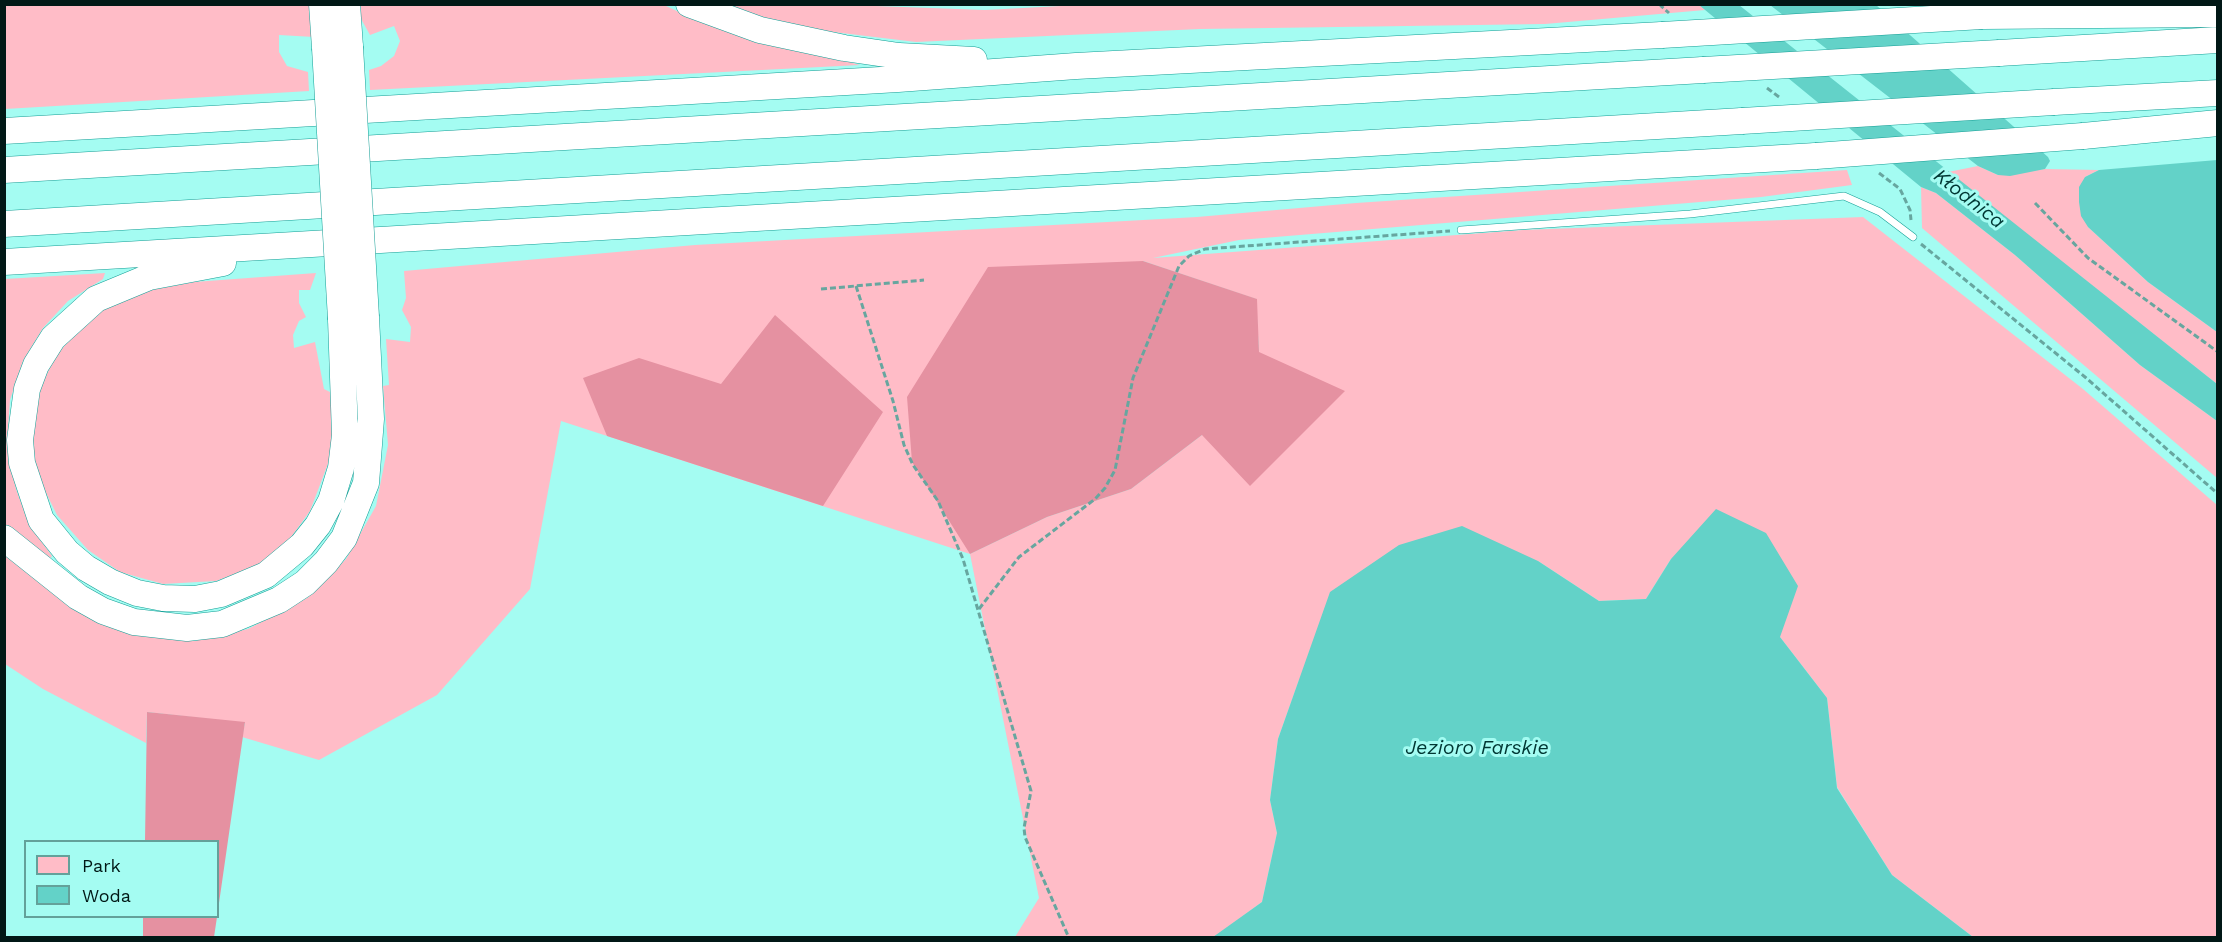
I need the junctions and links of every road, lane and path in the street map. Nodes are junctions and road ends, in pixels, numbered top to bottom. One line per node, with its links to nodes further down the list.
1 (322, 4): 15 (highway, bridge)
2 (347, 4): 22 (highway, bridge)
3 (689, 4): 6 (highway)
4 (2217, 15): 6 (highway, bridge)
5 (2217, 40): 10 (highway, bridge)
6 (1076, 66): 9 (highway)
7 (2217, 93): 12 (highway, bridge)
8 (2217, 123): 15 (highway, bridge)
9 (4, 131)
10 (4, 170)
11 (2035, 203): 20 (path)
12 (4, 224)
13 (1461, 230): 14 (lane); 23 (path)
14 (1913, 237): 21 (path)
15 (315, 244): 16 (highway)
16 (4, 262)
17 (924, 280): 18 (path)
18 (856, 286): 19 (path); 23 (path)
19 (821, 289)
20 (2217, 351)
21 (2217, 494)
22 (4, 538)
23 (979, 609): 24 (path)
24 (1069, 938)

